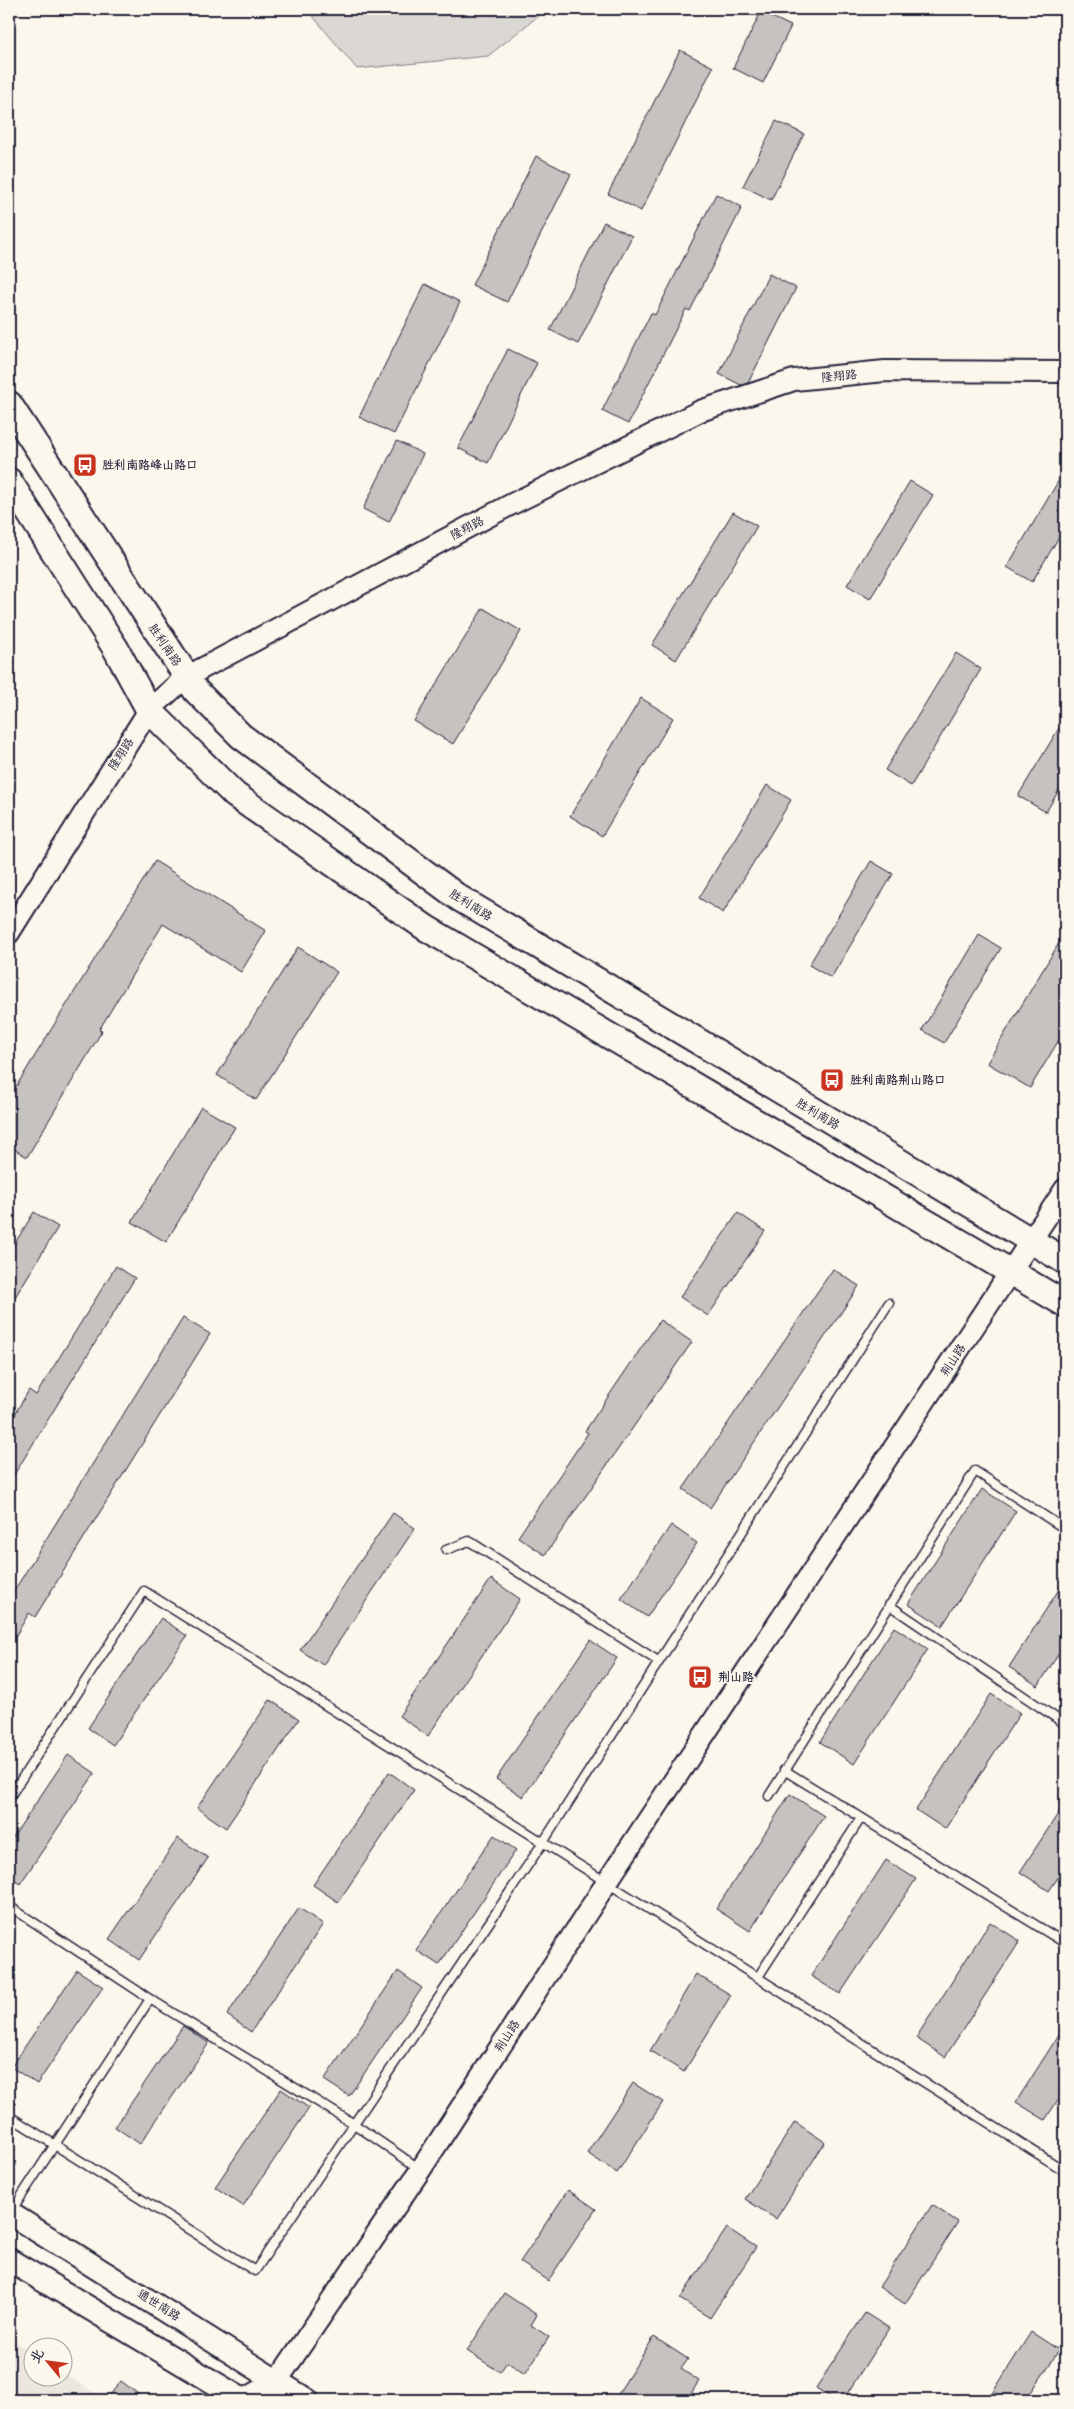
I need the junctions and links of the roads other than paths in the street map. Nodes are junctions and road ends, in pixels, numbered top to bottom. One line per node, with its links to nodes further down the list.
1 (1065, 372): 4 (street, 隆翔路)
2 (9, 404): 4 (main road, 胜利南路)
3 (9, 481): 5 (main road)
4 (186, 677): 5 (street, 隆翔路); 8 (main road, 胜利南路)
5 (149, 710): 6 (street, 隆翔路); 10 (main road)
6 (9, 933)
7 (1065, 1189): 8 (street, 荆山路)
8 (1032, 1241): 9 (main road, 胜利南路); 10 (street, 荆山路)
9 (1065, 1261)
10 (1012, 1270): 12 (main road); 23 (street, 荆山路)
11 (889, 1303): 16 (lane)
12 (1065, 1304)
13 (1065, 1529): 15 (lane)
14 (446, 1550): 16 (lane)
15 (889, 1606): 17 (lane); 18 (lane)
16 (658, 1661): 22 (lane)
17 (1065, 1724)
18 (784, 1770): 19 (lane); 21 (lane)
19 (769, 1796)
20 (9, 1798): 22 (lane)
21 (861, 1818): 25 (lane); 26 (lane)
22 (544, 1841): 23 (lane); 29 (lane)
23 (607, 1882): 26 (lane); 31 (street, 荆山路)
24 (9, 1906): 27 (lane)
25 (1065, 1943)
26 (758, 1977): 32 (lane)
27 (150, 1999): 29 (lane); 30 (lane)
28 (9, 2116): 30 (lane)
29 (354, 2124): 30 (lane); 31 (lane)
30 (54, 2146): 33 (lane)
31 (421, 2169): 35 (street, 荆山路)
32 (1065, 2171)
33 (9, 2213): 35 (main road, 通世南路)
34 (9, 2260): 36 (main road)
35 (277, 2381): 36 (street); 37 (main road, 通世南路)
36 (243, 2400)
37 (308, 2400)

